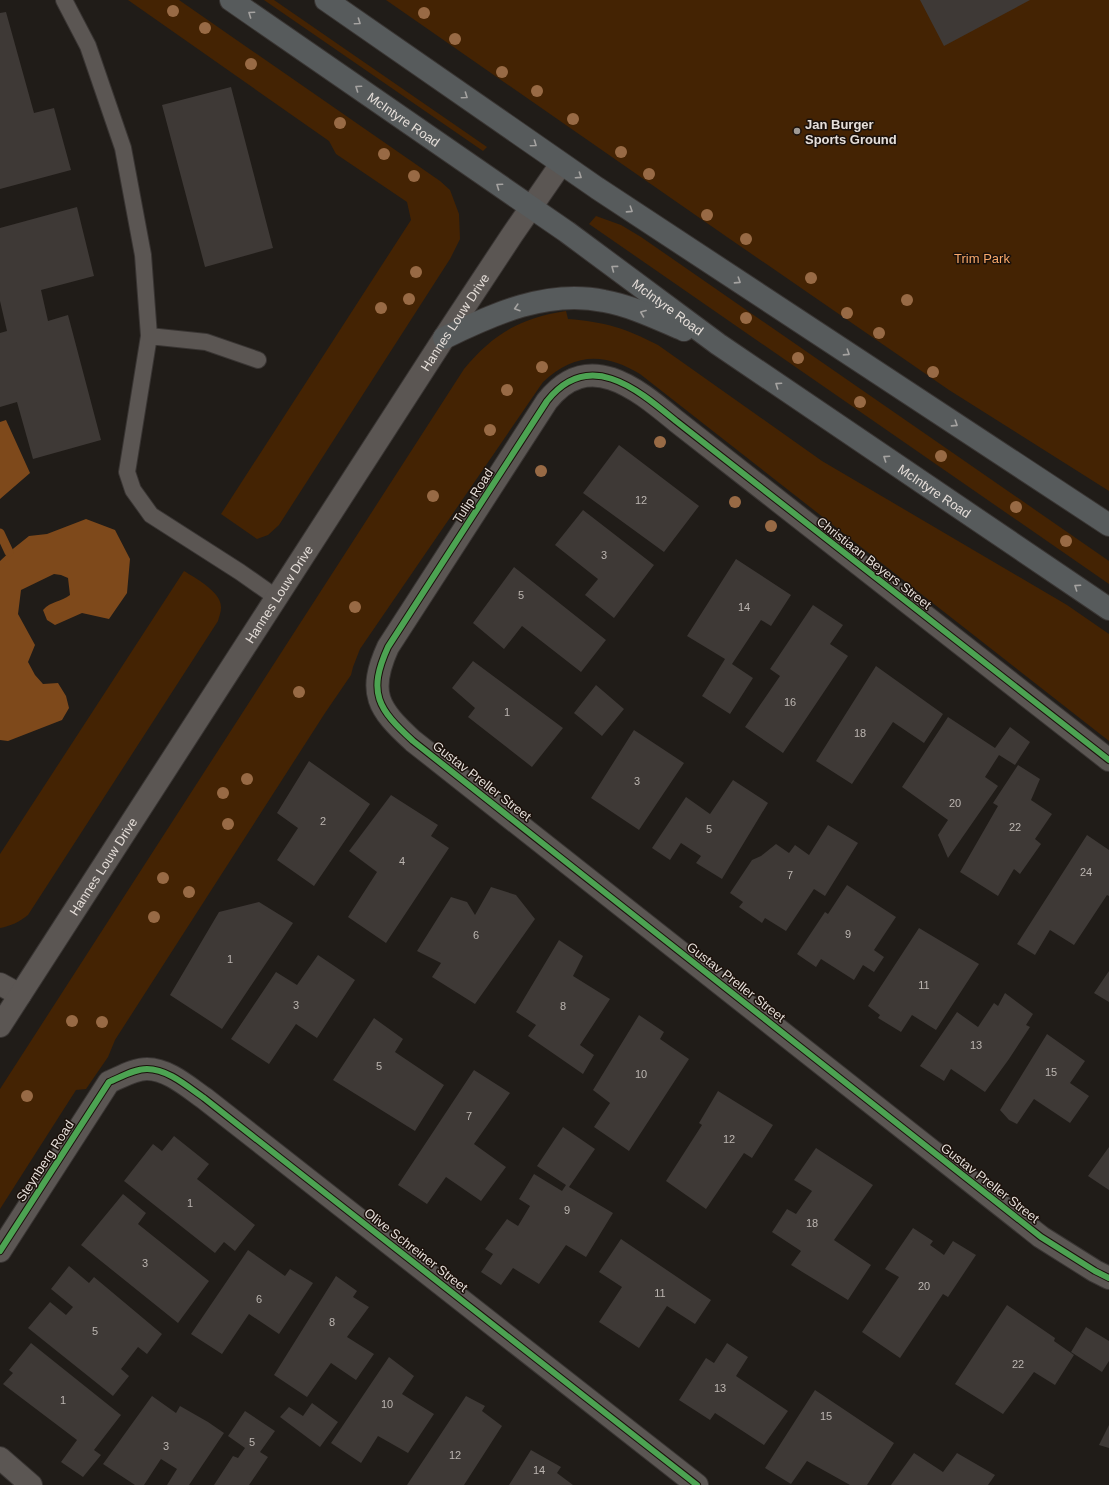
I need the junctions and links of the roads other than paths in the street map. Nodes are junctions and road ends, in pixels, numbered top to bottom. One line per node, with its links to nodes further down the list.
1 (64, 0): 6 (lane)
2 (231, 0): 5 (main road, McIntyre Road, one-way to 2)
3 (326, 0): 4 (main road, one-way to 4)
4 (561, 164): 5 (street, Hannes Louw Drive); 11 (main road, one-way to 11)
5 (531, 208): 7 (street, Hannes Louw Drive); 8 (main road, McIntyre Road, one-way to 5)
6 (149, 336): 9 (lane); 12 (lane)
7 (444, 338): 8 (main road, one-way to 7); 12 (street, Hannes Louw Drive)
8 (718, 344): 13 (main road, McIntyre Road, one-way to 8)
9 (258, 360)
10 (625, 384): 14 (street, Tulip Road); 15 (street, Christiaan Beyers Street)
11 (1109, 525)
12 (276, 598): 17 (street, Hannes Louw Drive)
13 (1109, 609)
14 (377, 680): 21 (street, Gustav Preller Street)
15 (1109, 760)
16 (0, 984): 17 (street)
17 (20, 995): 18 (street, Hannes Louw Drive)
18 (0, 1026)
19 (109, 1082): 20 (street, Steynberg Road); 24 (street, Olive Schreiner Street)
20 (0, 1251)
21 (1109, 1278)
22 (0, 1458): 23 (street)
23 (31, 1485)
24 (697, 1485)

